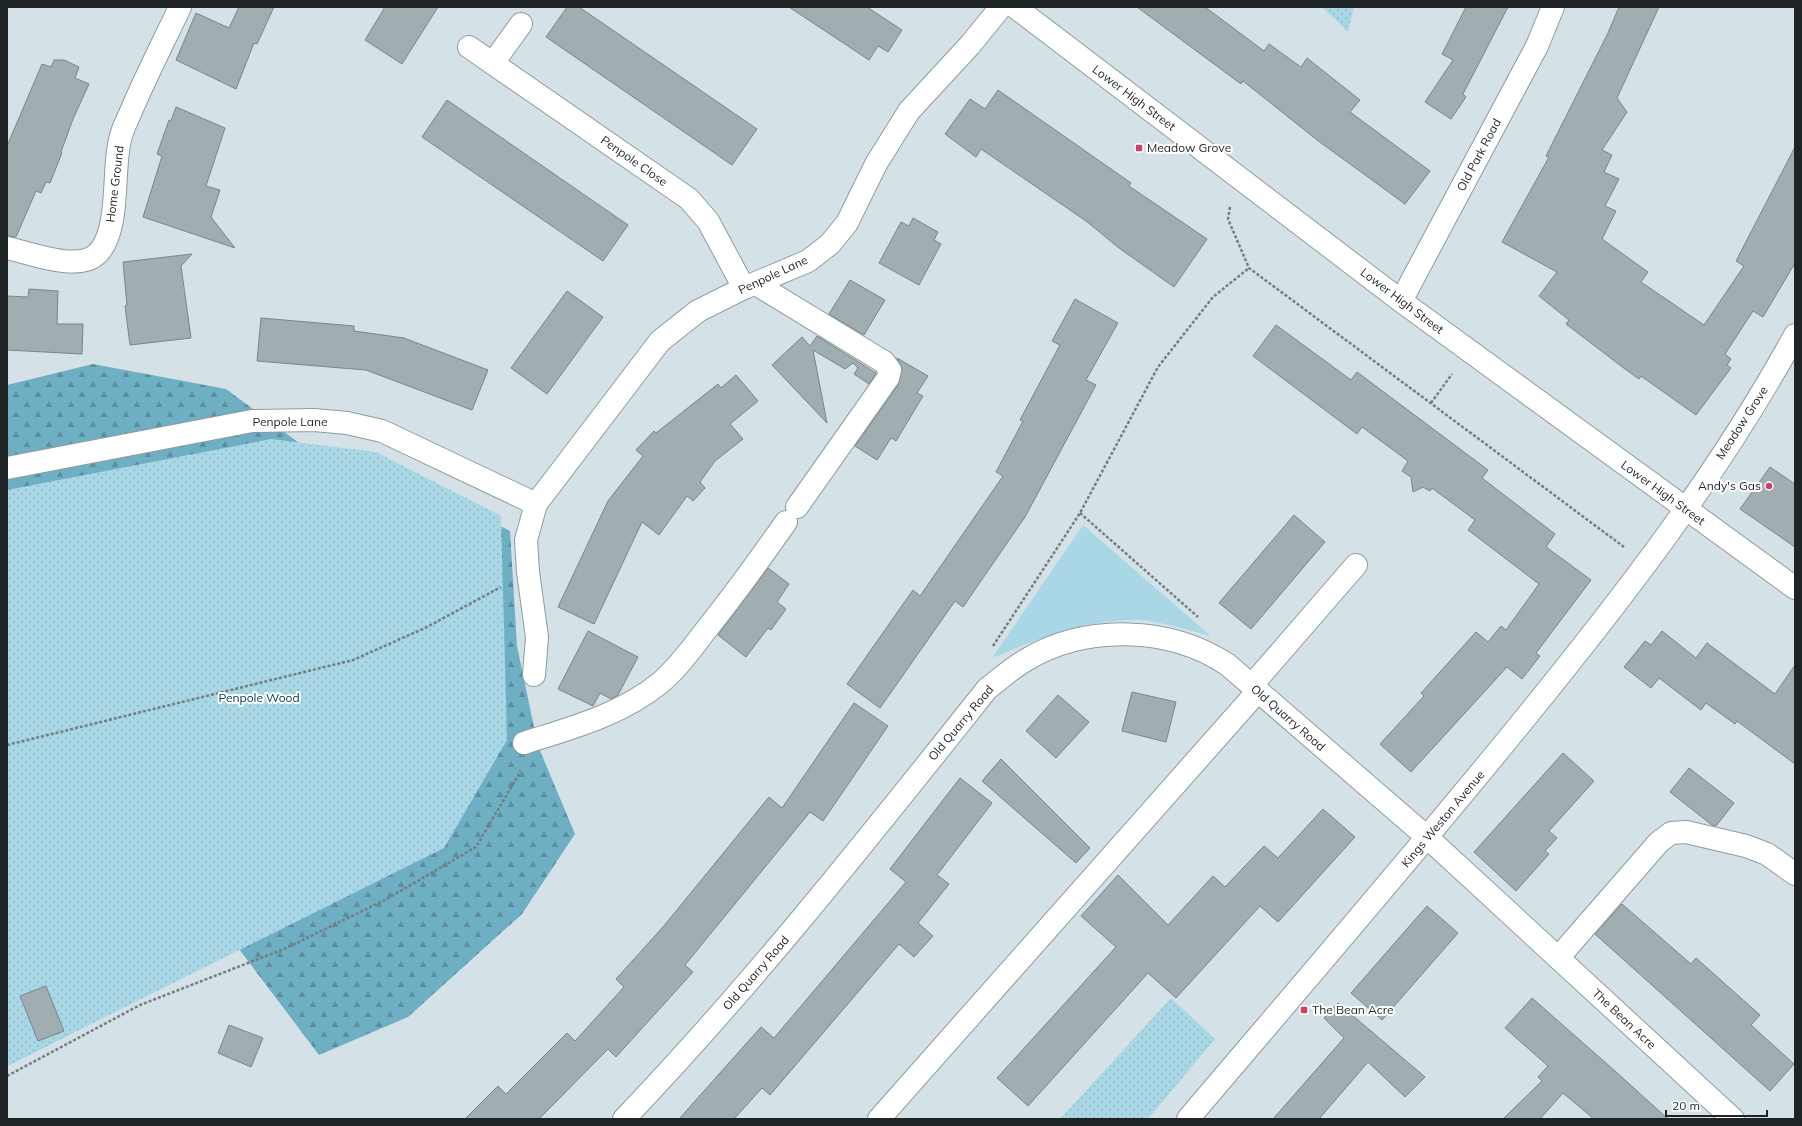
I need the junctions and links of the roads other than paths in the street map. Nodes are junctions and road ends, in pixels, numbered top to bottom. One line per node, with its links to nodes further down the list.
1 (180, 7): 8 (street, Home Ground)
2 (1001, 7): 9 (street, Penpole Lane)
3 (1015, 7): 10 (street, Lower High Street)
4 (1553, 7): 10 (street, Old Park Road)
5 (521, 24): 7 (street)
6 (469, 47): 7 (street, Penpole Close)
7 (493, 63): 9 (street, Penpole Close)
8 (7, 248)
9 (750, 286): 13 (street, Penpole Lane); 19 (street)
10 (1401, 301): 14 (street, Lower High Street)
11 (1795, 335): 14 (street, Meadow Grove)
12 (7, 468): 13 (street, Penpole Lane)
13 (536, 504): 17 (street, Penpole Lane)
14 (1686, 509): 16 (street, Lower High Street); 20 (street, Kings Weston Avenue)
15 (1356, 565): 18 (street)
16 (1795, 588)
17 (534, 675)
18 (1255, 688): 20 (street, Old Quarry Road); 23 (street, Old Quarry Road); 24 (street)
19 (524, 743)
20 (1428, 838): 22 (street, The Bean Acre); 25 (street, Kings Weston Avenue)
21 (1795, 874): 22 (street)
22 (1558, 958): 26 (street, The Bean Acre)
23 (624, 1119)
24 (879, 1119)
25 (1188, 1119)
26 (1733, 1119)

